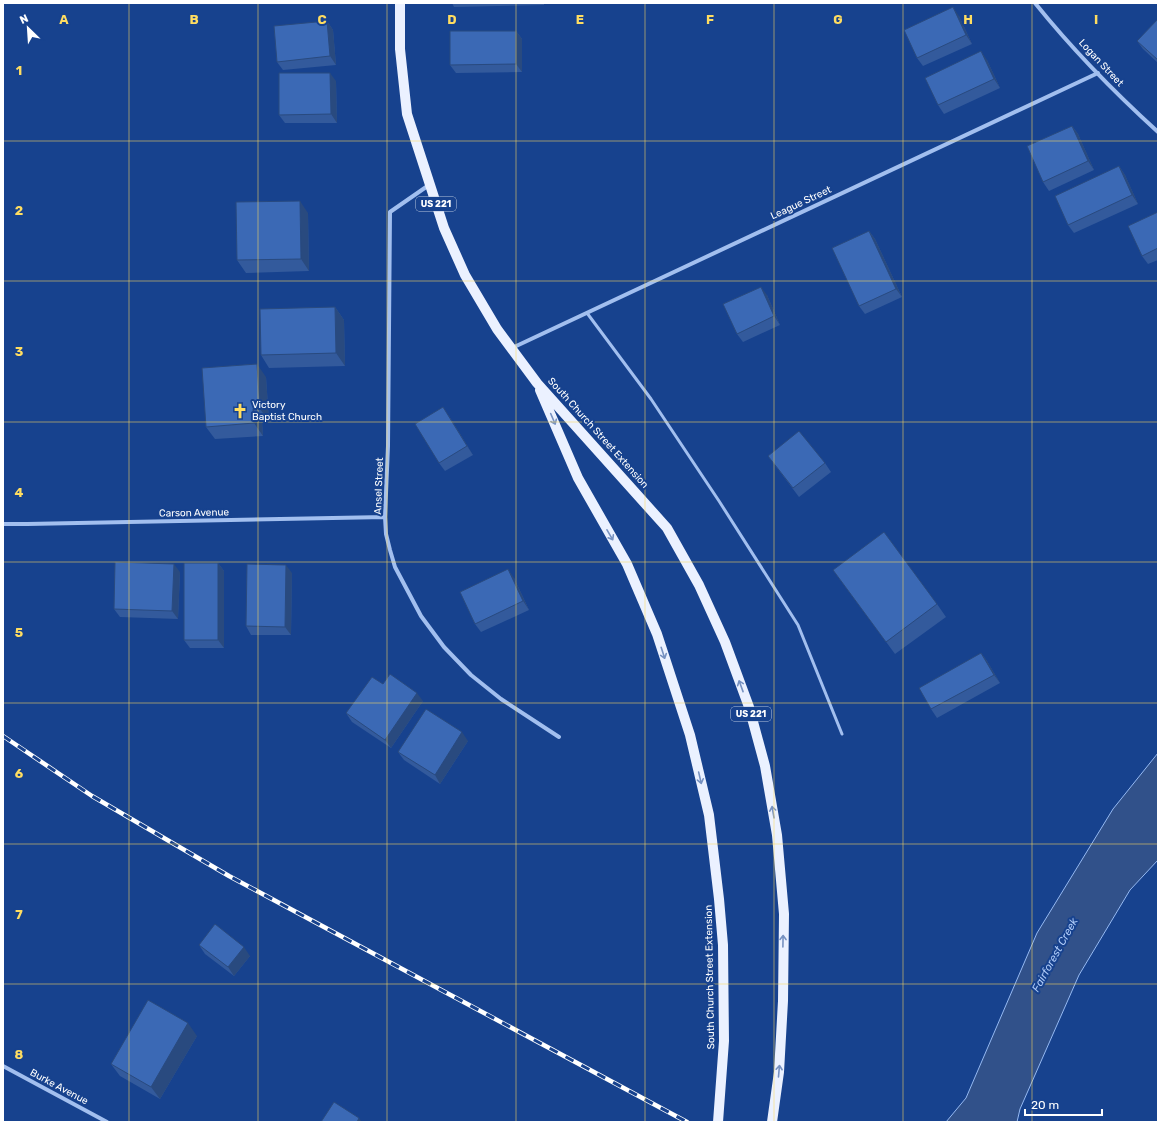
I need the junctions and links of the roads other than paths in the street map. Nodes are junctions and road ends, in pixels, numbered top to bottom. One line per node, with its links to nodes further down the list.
1 (400, 3): 5 (main road, US 221)
2 (1035, 3): 3 (street, Logan Street)
3 (1098, 73): 4 (street, Logan Street); 6 (street, League Street)
4 (1158, 132)
5 (430, 185): 7 (main road, US 221); 9 (street, Ansel Street)
6 (587, 313): 7 (street, League Street); 11 (lane)
7 (511, 349): 8 (main road, US 221)
8 (537, 383): 15 (main road, South Church Street Extension / US 221, one-way to 15); 16 (main road, South Church Street Extension / US 221, one-way to 8)
9 (385, 517): 10 (street, Carson Avenue); 12 (street, Ansel Street)
10 (3, 524)
11 (842, 734)
12 (560, 737)
13 (3, 1066): 14 (street, Burke Avenue)
14 (107, 1122)
15 (718, 1122)
16 (772, 1122)

